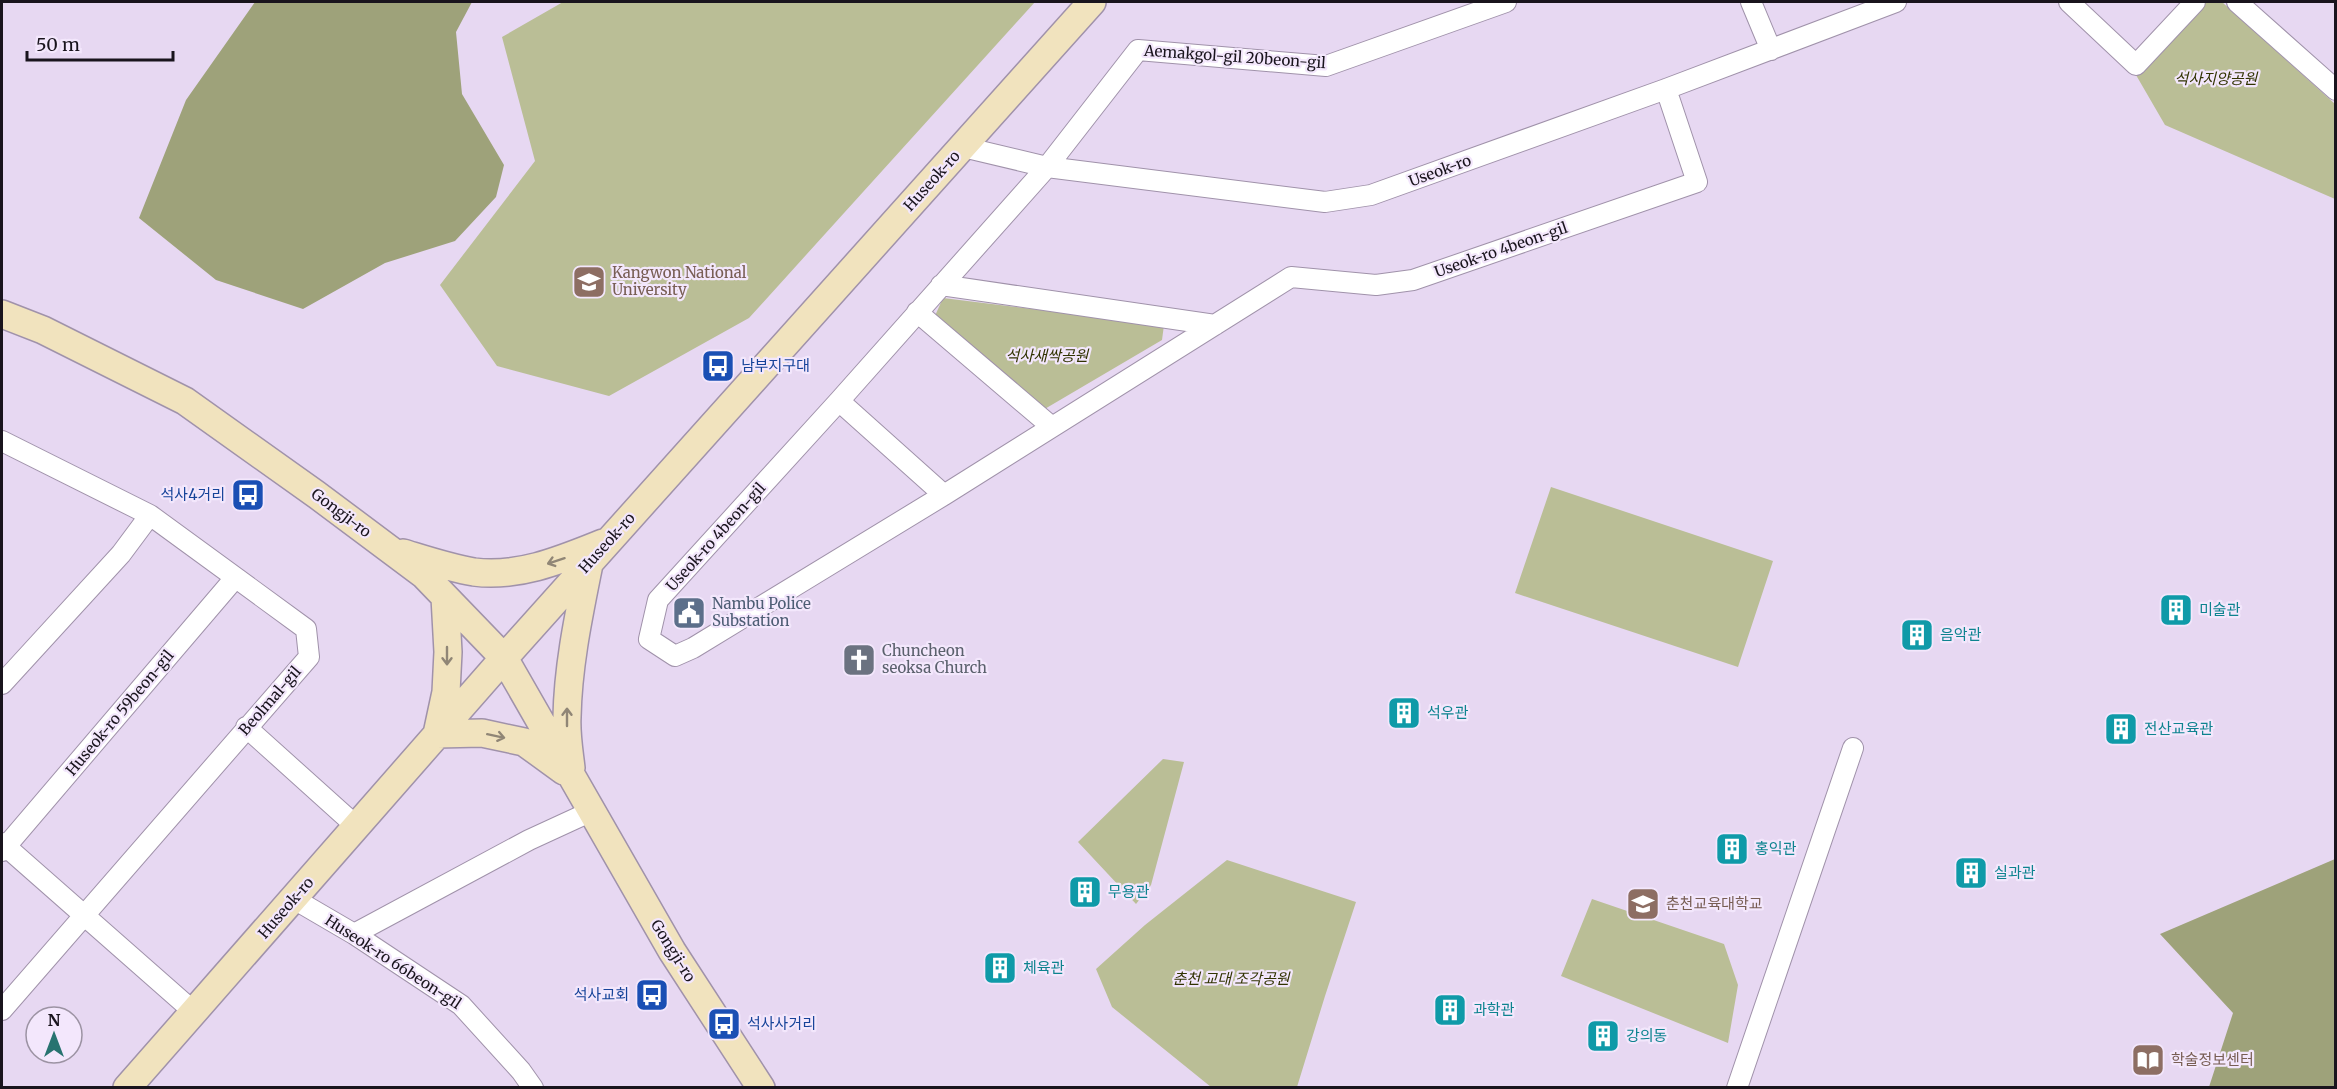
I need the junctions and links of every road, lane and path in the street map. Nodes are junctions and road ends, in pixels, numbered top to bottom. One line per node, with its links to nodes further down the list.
1 (1092, 2): 11 (street, Huseok-ro)
2 (1506, 2): 12 (street, Aemakgol-gil 20beon-gil)
3 (1751, 2): 8 (street)
4 (1896, 2): 8 (street, Useok-ro)
5 (2069, 2): 6 (street)
6 (2195, 2)
7 (2237, 2): 10 (street)
8 (1771, 50): 9 (street, Useok-ro)
9 (1666, 89): 12 (street, Useok-ro); 16 (street, Useok-ro 4beon-gil)
10 (2336, 90)
11 (963, 147): 12 (street, Useok-ro); 22 (street, Huseok-ro)
12 (1047, 167): 13 (street, Useok-ro 4beon-gil)
13 (941, 285): 14 (street, Useok-ro 4beon-gil); 16 (street)
14 (917, 312): 17 (street, Useok-ro 4beon-gil); 18 (street)
15 (2, 314): 23 (street, Gongji-ro)
16 (1215, 325): 18 (street, Useok-ro 4beon-gil)
17 (840, 401): 20 (street); 20 (street, Useok-ro 4beon-gil)
18 (1052, 427): 20 (street, Useok-ro 4beon-gil)
19 (3, 445): 21 (street, Beolmal-gil)
20 (944, 495)
21 (150, 515): 25 (street, Beolmal-gil); 28 (street)
22 (610, 540): 23 (street, one-way to 23); 24 (street, Huseok-ro)
23 (387, 548): 26 (street, Gongji-ro)
24 (589, 564): 27 (street, Huseok-ro); 32 (street, one-way to 24)
25 (235, 578): 29 (street, Beolmal-gil); 35 (street, Huseok-ro 59beon-gil)
26 (445, 597): 27 (street, Gongji-ro); 30 (street, one-way to 30)
27 (504, 658): 30 (street, Huseok-ro); 32 (street, Gongji-ro)
28 (2, 684)
29 (246, 727): 34 (street); 37 (street, Beolmal-gil)
30 (437, 734): 32 (street, one-way to 32); 34 (street, Huseok-ro)
31 (1853, 748): 44 (street)
32 (571, 776): 33 (street, Gongji-ro)
33 (592, 811): 38 (street); 43 (street, Gongji-ro)
34 (356, 826): 36 (street, Huseok-ro)
35 (3, 847): 37 (street, Huseok-ro 59beon-gil)
36 (294, 899): 38 (street, Huseok-ro 66beon-gil); 40 (street, Huseok-ro)
37 (84, 916): 39 (street, Beolmal-gil); 40 (street, Huseok-ro 59beon-gil)
38 (354, 934): 42 (street, Huseok-ro 66beon-gil)
39 (2, 1010)
40 (195, 1012): 41 (street, Huseok-ro)
41 (127, 1088)
42 (533, 1088)
43 (761, 1088)
44 (1737, 1088)

